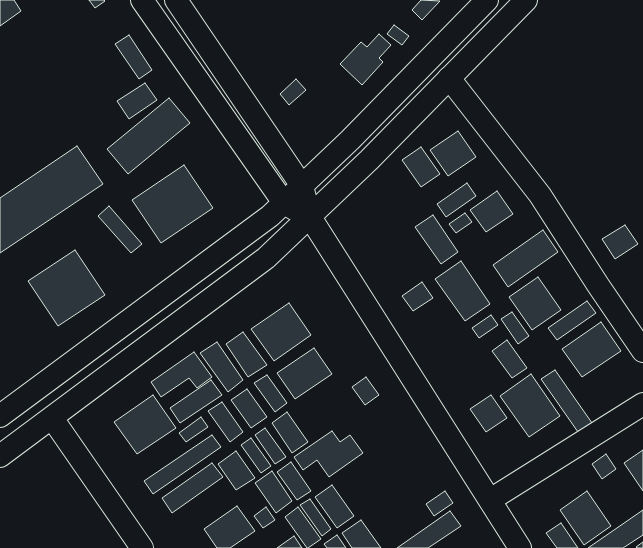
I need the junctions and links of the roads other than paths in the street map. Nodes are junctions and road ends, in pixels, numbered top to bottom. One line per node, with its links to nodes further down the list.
1 (142, 0): 7 (street)
2 (176, 0): 6 (street)
3 (487, 0): 6 (street)
4 (526, 0): 5 (street)
5 (449, 78): 8 (street); 9 (street)
6 (302, 186): 7 (street); 8 (street)
7 (284, 203): 8 (street); 11 (street)
8 (310, 217): 12 (street); 14 (street)
9 (643, 351)
10 (643, 404): 14 (street)
11 (0, 416)
12 (52, 418): 13 (street); 15 (street)
13 (0, 456)
14 (490, 500): 16 (street)
15 (142, 548)
16 (520, 548)

